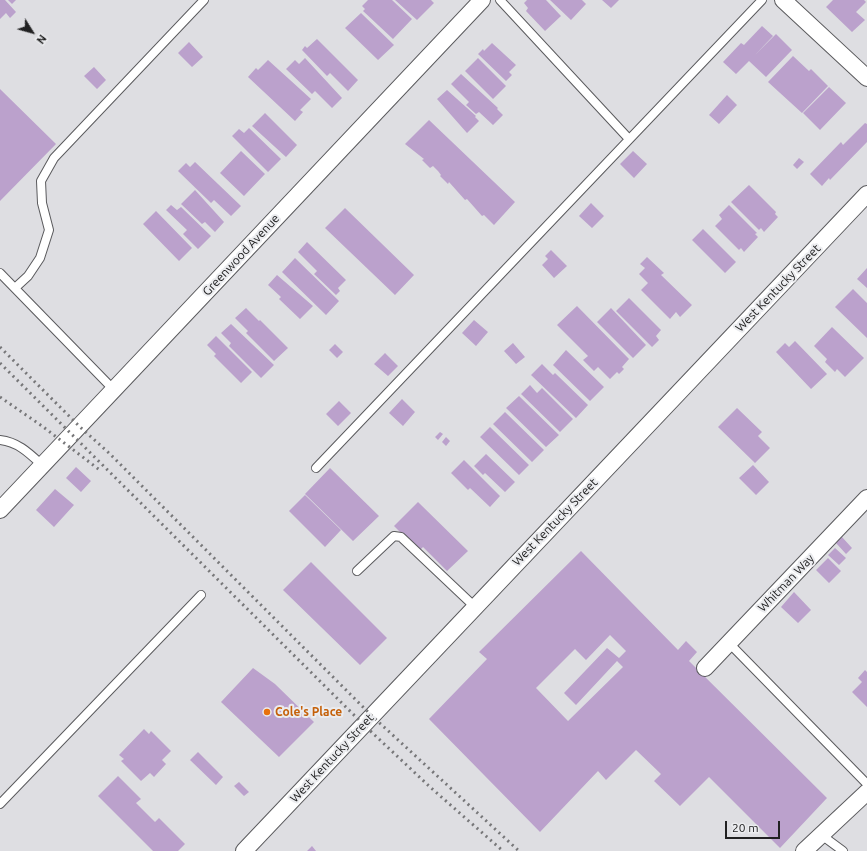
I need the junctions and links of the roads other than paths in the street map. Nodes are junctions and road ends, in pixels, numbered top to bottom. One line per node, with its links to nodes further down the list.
1 (204, 0): 10 (lane)
2 (482, 0): 11 (street, Greenwood Avenue)
3 (500, 0): 7 (lane)
4 (762, 0): 7 (lane)
5 (783, 0): 6 (street)
6 (867, 78)
7 (629, 139): 14 (lane)
8 (867, 194): 19 (street, West Kentucky Street)
9 (0, 272): 10 (lane)
10 (15, 288): 11 (lane)
11 (114, 390): 13 (street, Greenwood Avenue)
12 (0, 440): 13 (lane)
13 (42, 465): 16 (street, Greenwood Avenue)
14 (316, 468)
15 (867, 498): 20 (street, Whitman Way)
16 (0, 510)
17 (357, 571): 19 (lane)
18 (201, 595): 24 (lane)
19 (475, 607): 26 (street, West Kentucky Street)
20 (729, 643): 21 (street, Whitman Way); 22 (lane)
21 (705, 668)
22 (867, 784)
23 (867, 792): 25 (street)
24 (0, 804)
25 (820, 834): 27 (street); 28 (lane)
26 (244, 851)
27 (804, 851)
28 (843, 851)

